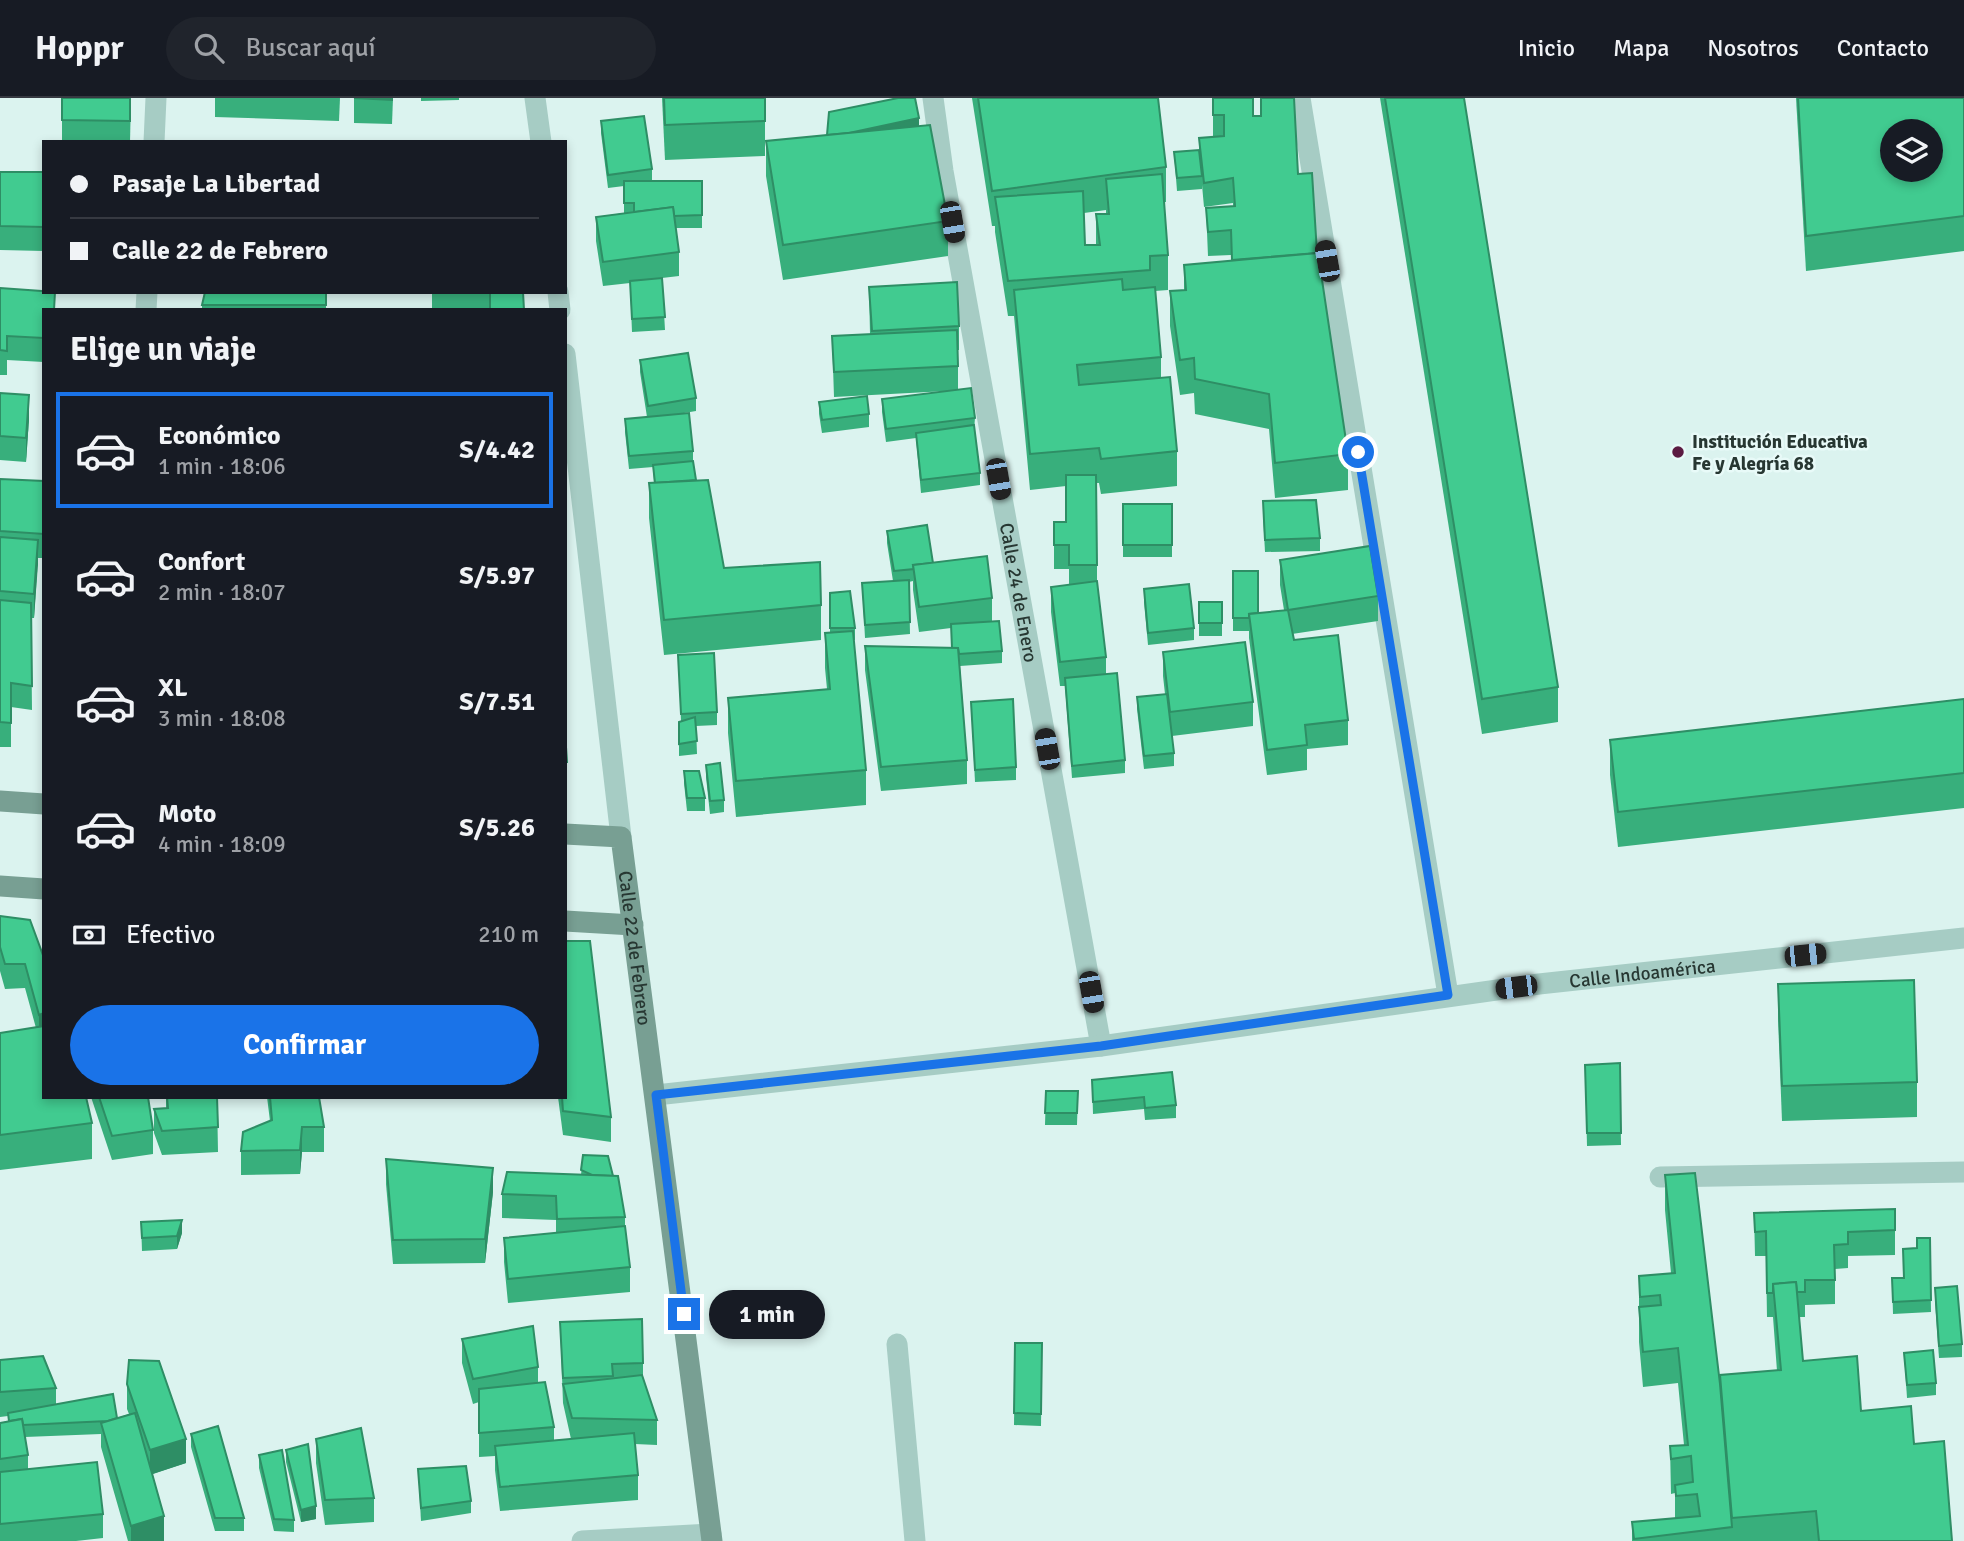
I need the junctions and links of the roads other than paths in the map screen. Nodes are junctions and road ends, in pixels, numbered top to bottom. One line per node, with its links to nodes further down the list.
1 (156, 98): 5 (street)
2 (536, 98): 6 (street)
3 (933, 98): 18 (street, Calle 24 de Enero)
4 (1300, 98): 17 (street)
5 (154, 140)
6 (541, 140)
7 (567, 372): 11 (street, Calle 22 de Febrero)
8 (0, 801): 9 (street)
9 (42, 804)
10 (567, 834): 11 (street)
11 (621, 837): 15 (street, Calle 22 de Febrero)
12 (0, 886): 13 (street)
13 (42, 889)
14 (567, 921): 15 (street)
15 (633, 925): 19 (street, Calle 22 de Febrero)
16 (1964, 937): 17 (street, Calle Indoamérica)
17 (1448, 995): 18 (street, Calle Indoamérica)
18 (1101, 1046): 19 (street, Calle Indoamérica)
19 (656, 1095): 23 (street, Calle 22 de Febrero)
20 (1964, 1172): 21 (street)
21 (1660, 1177)
22 (897, 1344): 25 (street)
23 (712, 1538): 24 (street)
24 (582, 1541)
25 (915, 1541)

